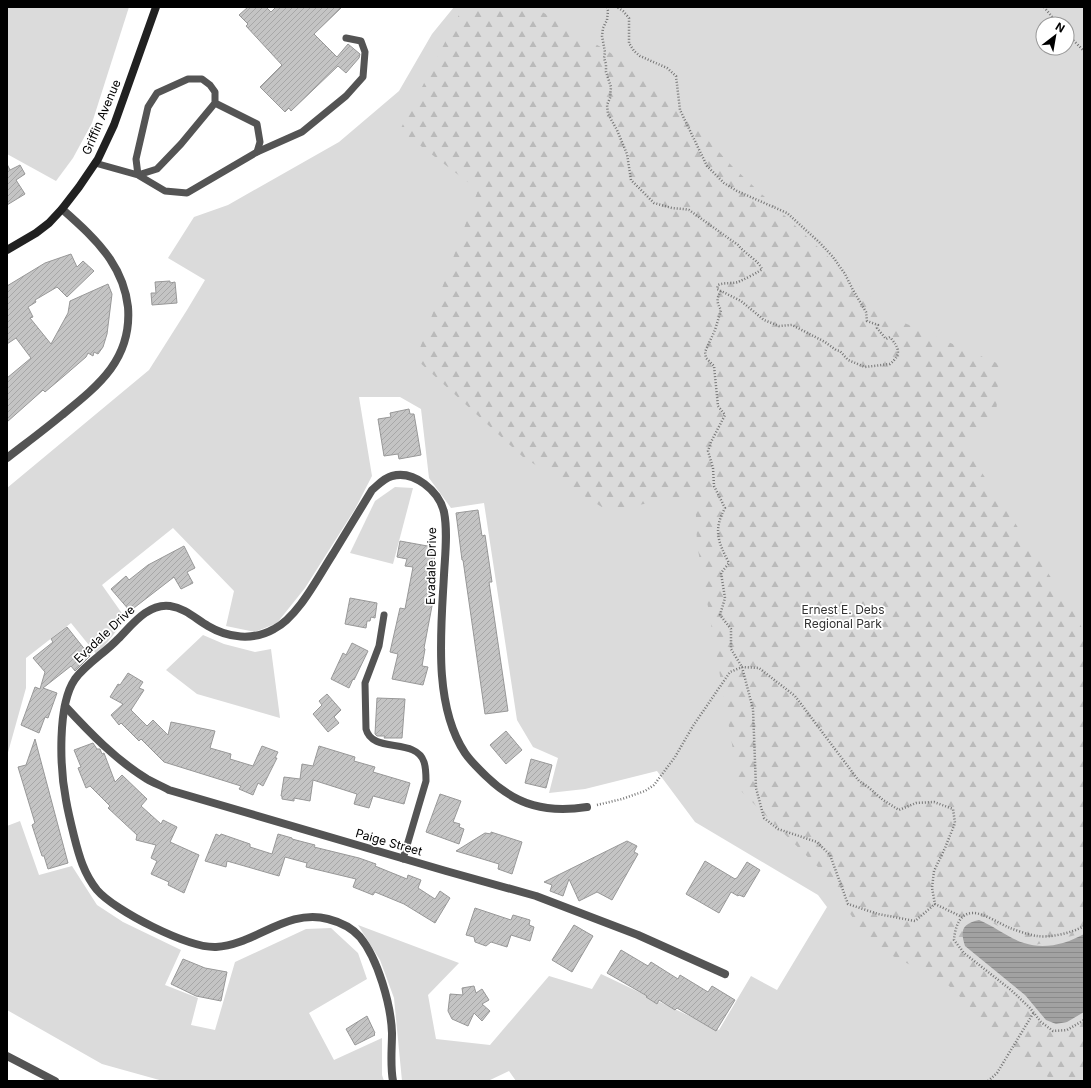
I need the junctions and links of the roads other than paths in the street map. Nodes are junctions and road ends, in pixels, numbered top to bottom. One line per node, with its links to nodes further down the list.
1 (156, 7): 5 (street, Griffin Avenue)
2 (346, 38): 4 (lane)
3 (215, 103): 4 (lane); 6 (lane); 6 (lane)
4 (257, 152): 6 (lane)
5 (95, 163): 6 (lane); 7 (street, Griffin Avenue)
6 (138, 175)
7 (62, 209): 8 (street, Griffin Avenue); 9 (street)
8 (7, 250)
9 (7, 458)
10 (384, 615): 13 (lane)
11 (65, 706): 12 (street, Evadale Drive); 13 (street, Paige Street); 17 (street, Evadale Drive)
12 (587, 807)
13 (403, 859): 14 (street, Paige Street)
14 (725, 974)
15 (7, 1056): 16 (street)
16 (55, 1081)
17 (393, 1081)

